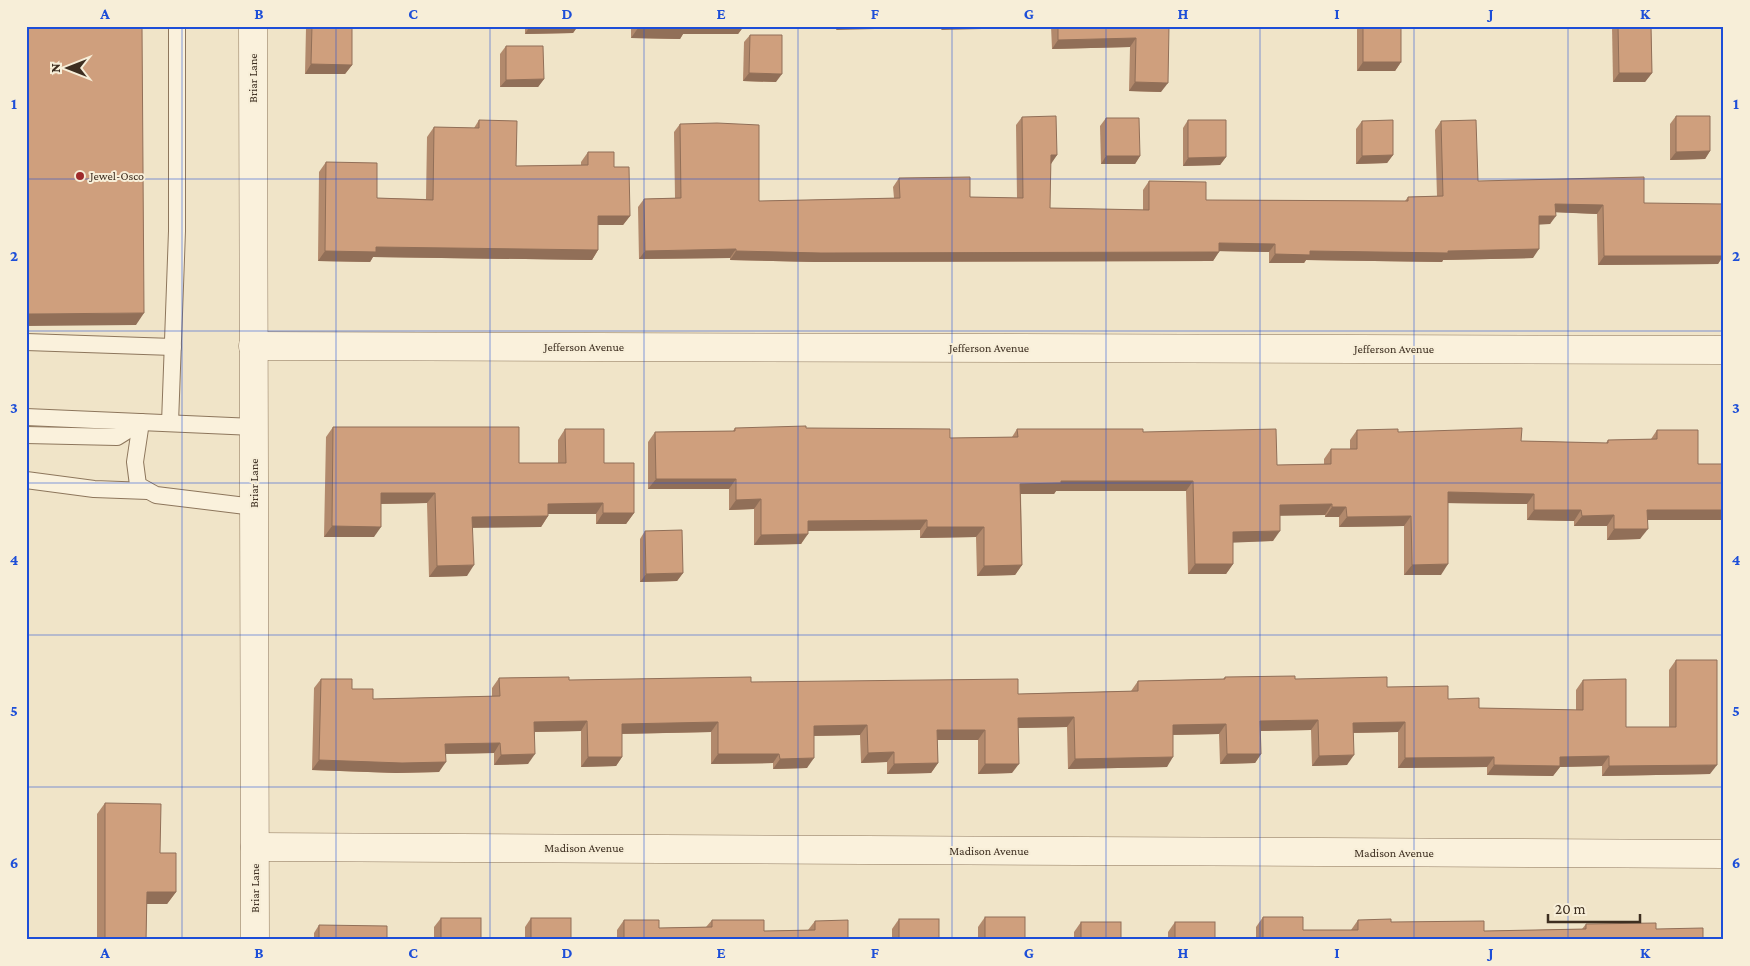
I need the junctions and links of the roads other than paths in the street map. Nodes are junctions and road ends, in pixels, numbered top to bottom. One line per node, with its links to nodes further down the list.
1 (177, 26): 5 (lane)
2 (253, 26): 4 (street, Briar Lane)
3 (26, 342): 5 (lane)
4 (253, 346): 6 (street, Jefferson Avenue); 10 (street, Briar Lane)
5 (173, 347): 9 (lane)
6 (1724, 350)
7 (26, 417): 8 (lane)
8 (141, 422): 9 (lane); 11 (lane); 13 (lane)
9 (170, 423): 10 (lane)
10 (254, 427): 14 (street, Briar Lane)
11 (26, 435)
12 (26, 480): 13 (lane)
13 (143, 488): 14 (lane)
14 (254, 508): 15 (street, Briar Lane)
15 (255, 847): 16 (street, Madison Avenue); 17 (street, Briar Lane)
16 (1724, 854)
17 (255, 940)

